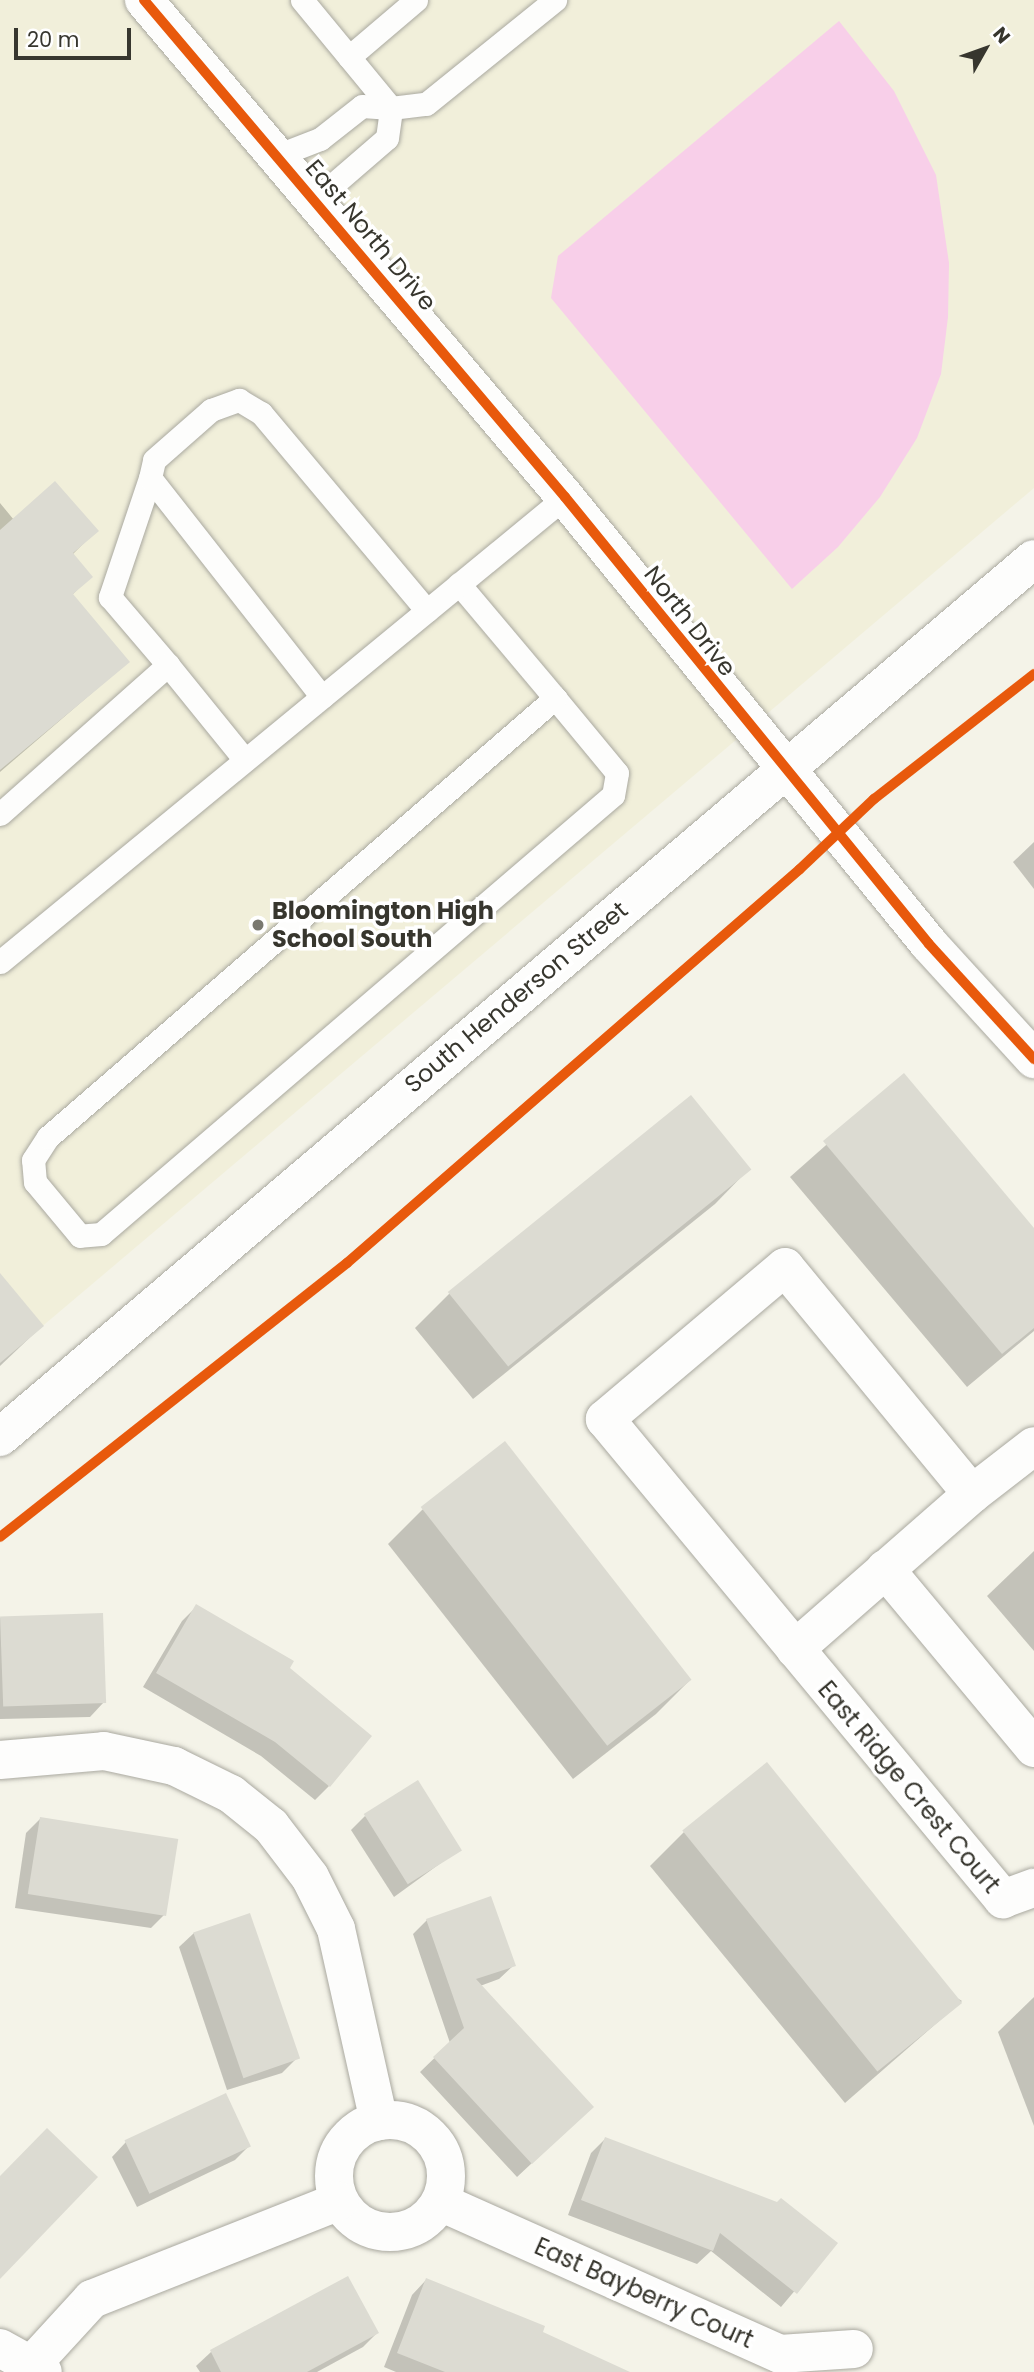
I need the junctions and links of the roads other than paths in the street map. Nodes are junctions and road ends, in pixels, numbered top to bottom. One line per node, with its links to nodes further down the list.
1 (144, 0): 7 (street, East North Drive)
2 (302, 0): 5 (lane)
3 (416, 0): 5 (lane)
4 (555, 0): 6 (lane)
5 (349, 57): 6 (lane)
6 (391, 107): 7 (lane); 8 (lane)
7 (276, 156): 8 (street, East North Drive)
8 (314, 201): 10 (street, East North Drive)
9 (149, 478): 13 (lane); 14 (lane); 15 (lane)
10 (565, 497): 12 (lane); 18 (street, North Drive)
11 (1034, 559): 18 (street, South Henderson Street)
12 (459, 584): 13 (lane); 16 (lane)
13 (427, 611): 15 (lane)
14 (168, 665): 17 (lane); 19 (lane)
15 (322, 697): 17 (lane)
16 (555, 698): 16 (lane)
17 (245, 760): 20 (lane)
18 (784, 769): 21 (street, North Drive); 22 (street, South Henderson Street)
19 (0, 814)
20 (0, 962)
21 (1034, 1059)
22 (0, 1437)
23 (1034, 1446): 24 (street)
24 (972, 1494): 25 (street); 26 (street, East Ridge Crest Court)
25 (885, 1569): 26 (street); 27 (street)
26 (795, 1649): 29 (street, East Ridge Crest Court)
27 (1034, 1748)
28 (0, 1760): 30 (street)
29 (1034, 1888)
30 (379, 2120): 31 (street); 32 (street)
31 (339, 2200): 32 (street); 34 (street)
32 (440, 2202): 33 (street, East Bayberry Court)
33 (854, 2349)
34 (25, 2364)

